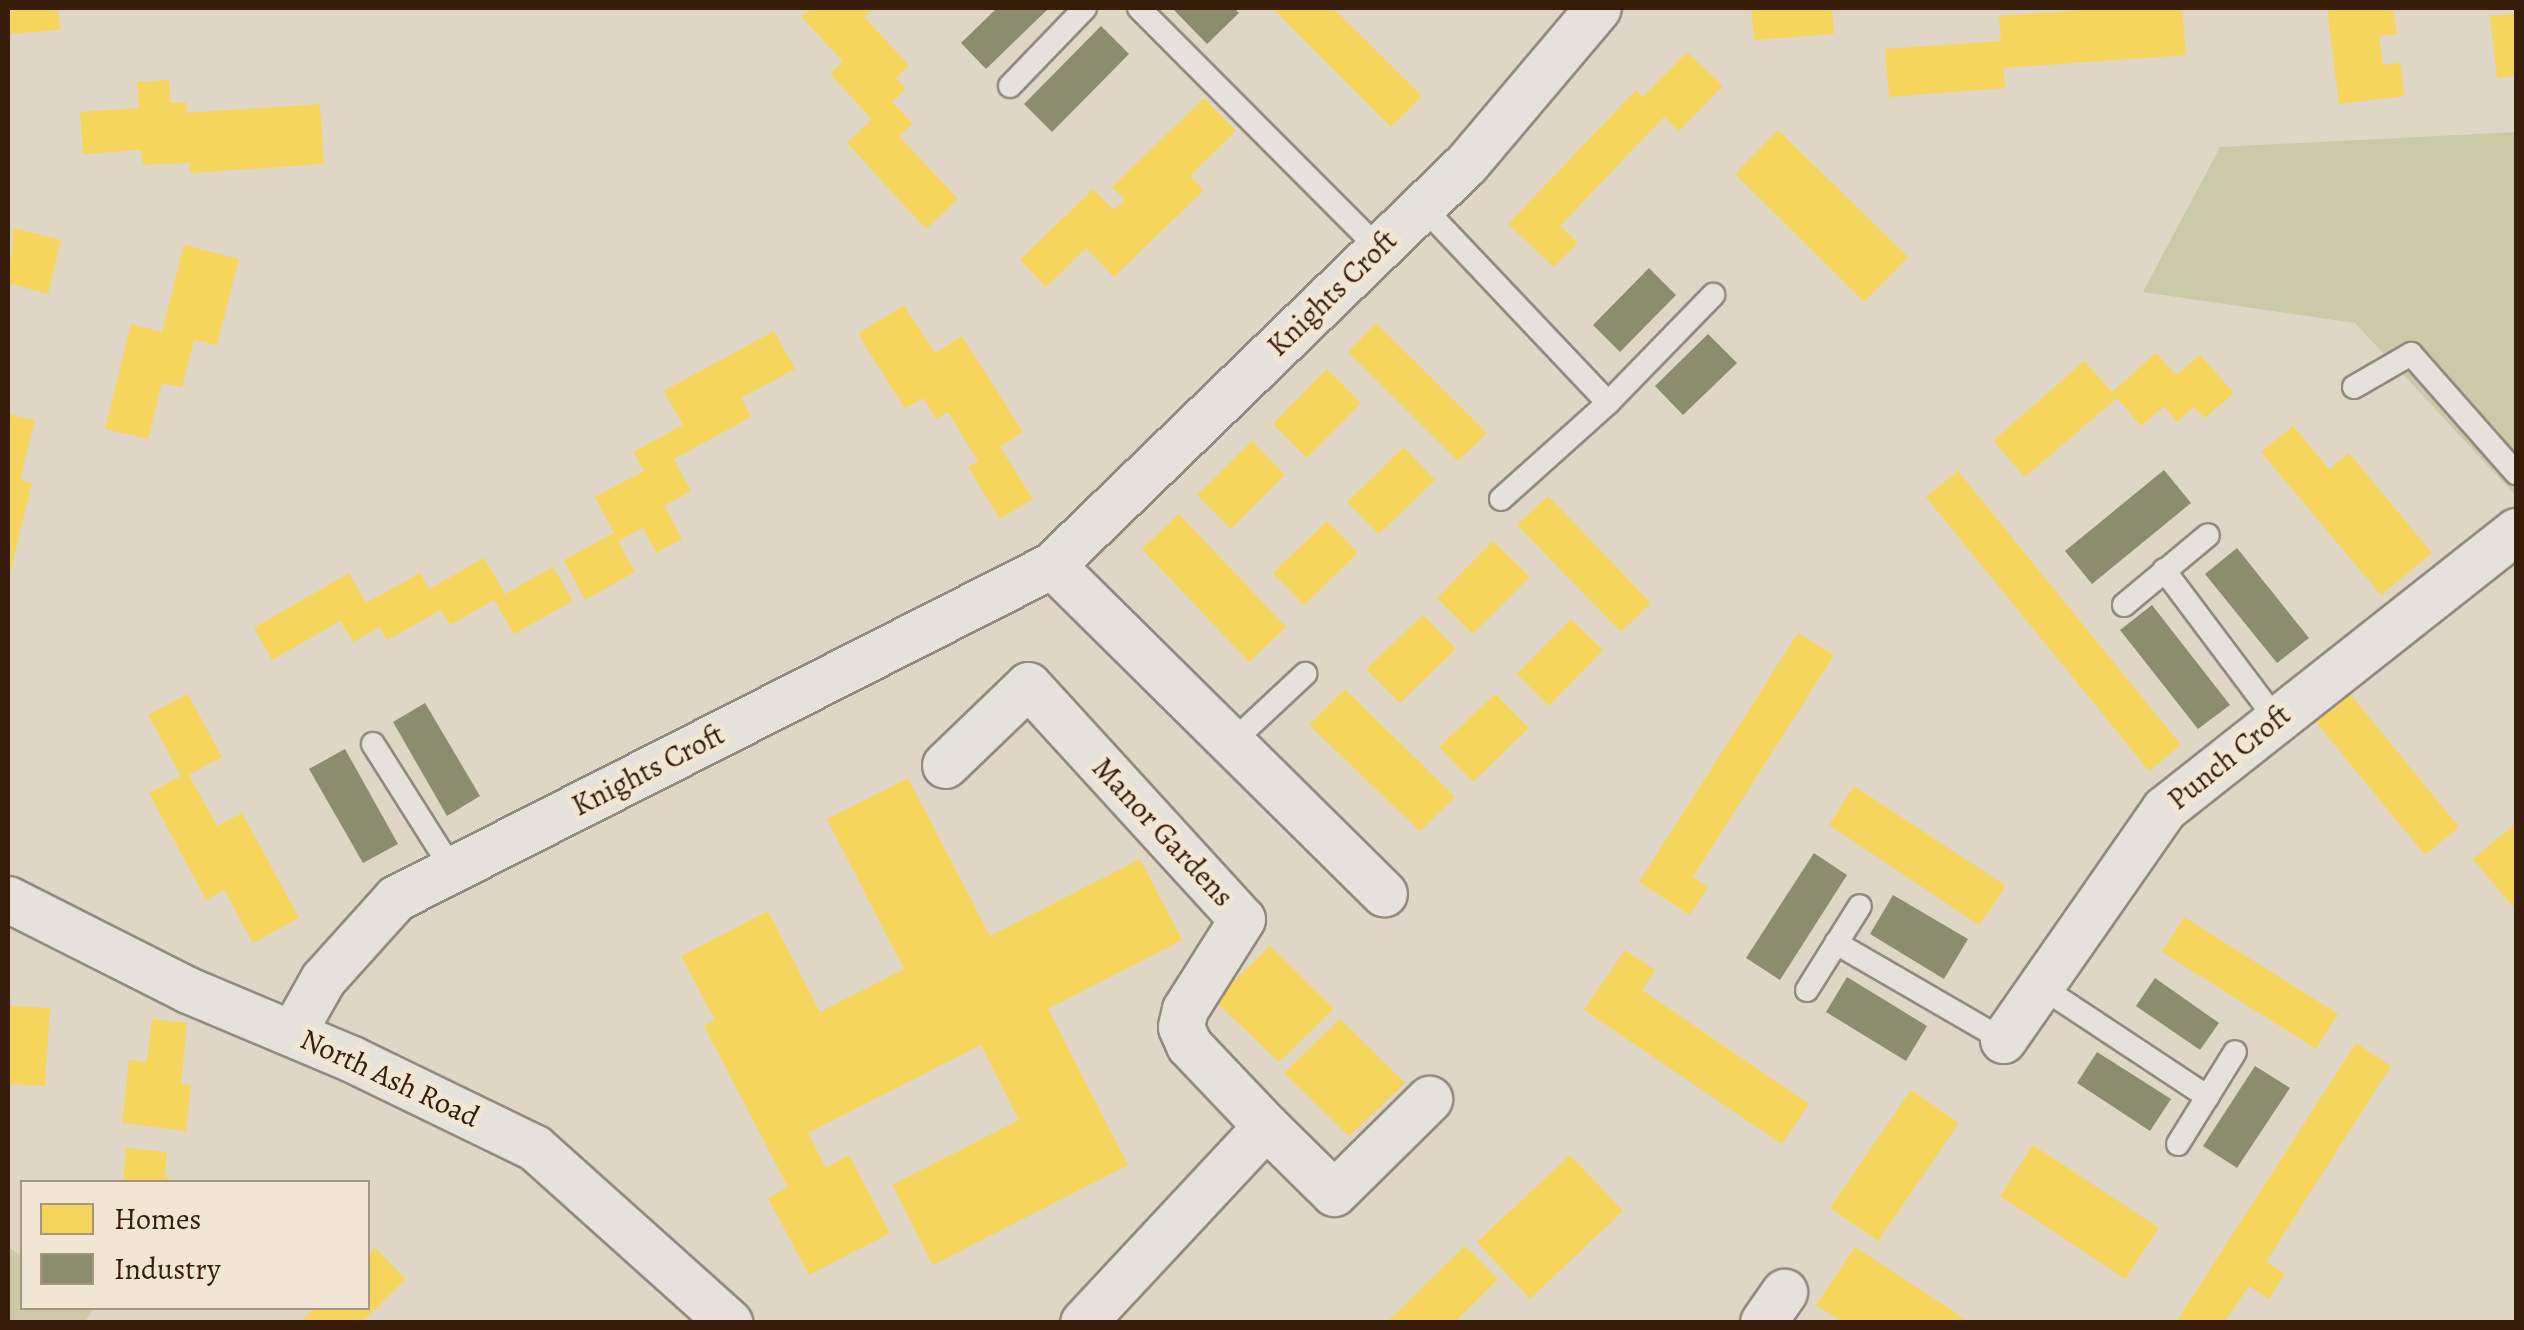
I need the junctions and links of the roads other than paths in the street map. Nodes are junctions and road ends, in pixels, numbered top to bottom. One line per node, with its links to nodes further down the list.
1 (1085, 8): 4 (lane)
2 (1138, 8): 6 (lane)
3 (1598, 8): 5 (street, Knights Croft)
4 (1010, 86)
5 (1422, 206): 6 (street, Knights Croft); 9 (lane)
6 (1379, 249): 14 (street, Knights Croft)
7 (1713, 295): 9 (lane)
8 (2354, 388): 10 (lane)
9 (1608, 403): 11 (lane)
10 (2516, 474)
11 (1500, 499)
12 (2208, 535): 15 (lane)
13 (2510, 547): 18 (street, Punch Croft)
14 (1052, 564): 20 (street); 22 (street, Knights Croft)
15 (2164, 570): 16 (lane); 18 (lane)
16 (2124, 605)
17 (1305, 674): 20 (lane)
18 (2276, 718): 27 (street, Punch Croft)
19 (373, 744): 22 (lane)
20 (1230, 744): 23 (street)
21 (945, 765): 34 (street, Manor Gardens)
22 (452, 869): 29 (street, Knights Croft)
23 (1384, 894)
24 (8, 899): 29 (street, North Ash Road)
25 (1860, 906): 26 (lane)
26 (1836, 944): 28 (lane); 30 (lane)
27 (2040, 986): 30 (street, Punch Croft); 32 (lane)
28 (1807, 990)
29 (293, 1032): 36 (street, North Ash Road)
30 (2003, 1040)
31 (2234, 1052): 32 (lane)
32 (2208, 1097): 35 (lane)
33 (1429, 1099): 34 (street, Manor Gardens)
34 (1266, 1126): 37 (street)
35 (2178, 1144)
36 (729, 1322)
37 (1083, 1322)

